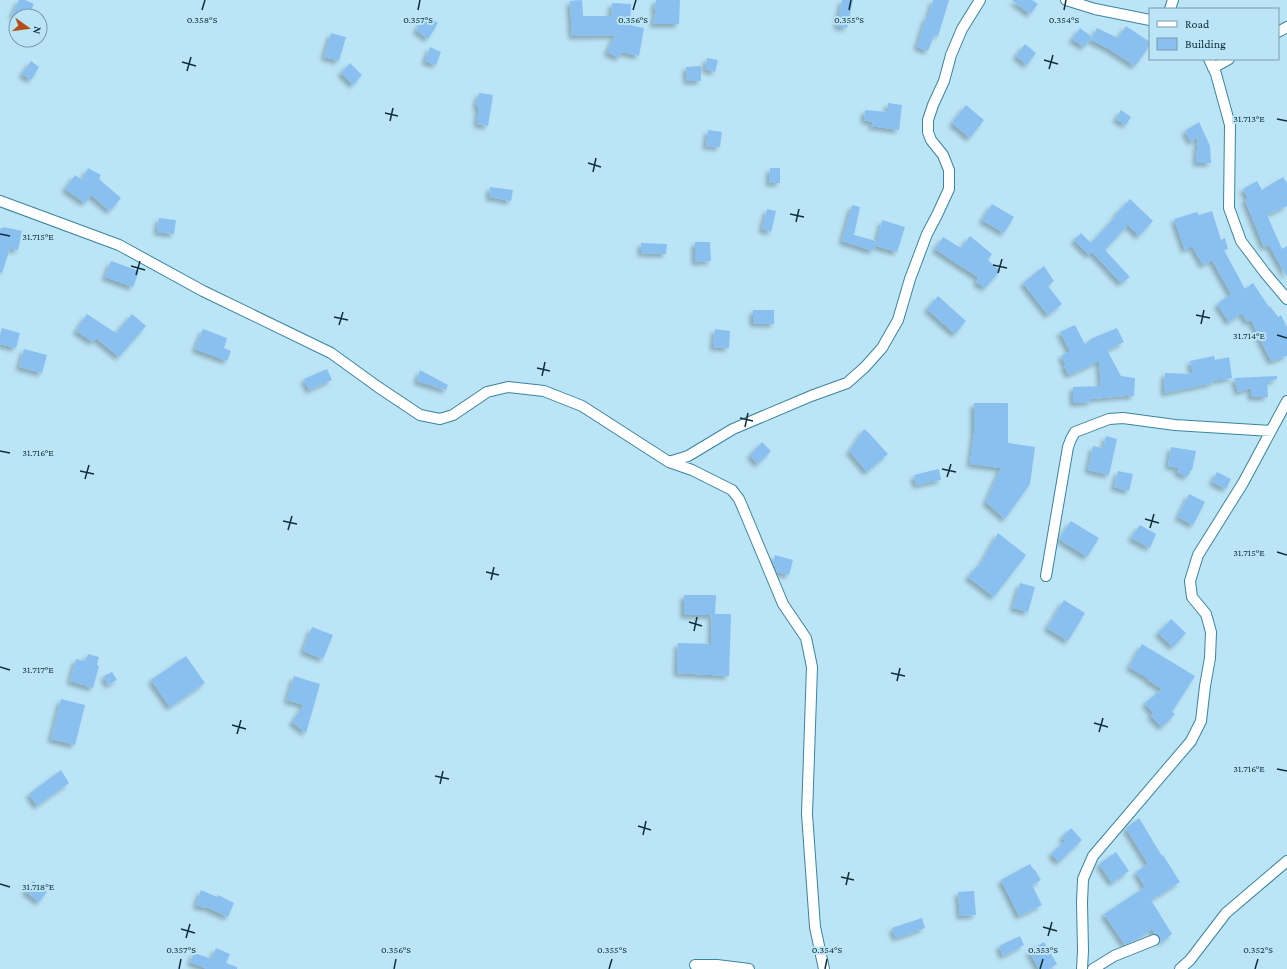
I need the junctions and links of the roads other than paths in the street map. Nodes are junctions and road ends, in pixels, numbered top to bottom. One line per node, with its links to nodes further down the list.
1 (980, 0): 10 (street)
2 (1066, 0): 3 (street)
3 (1149, 20)
4 (1224, 60): 5 (street)
5 (1211, 63): 7 (street)
6 (0, 201): 10 (street)
7 (1287, 299)
8 (1287, 401): 9 (street)
9 (1271, 430): 11 (street); 17 (street)
10 (669, 462): 16 (street)
11 (1046, 576)
12 (1287, 861): 19 (street)
13 (1154, 940): 18 (street)
14 (695, 965): 15 (street)
15 (749, 969)
16 (824, 969)
17 (1082, 969)
18 (1093, 969)
19 (1180, 969)

